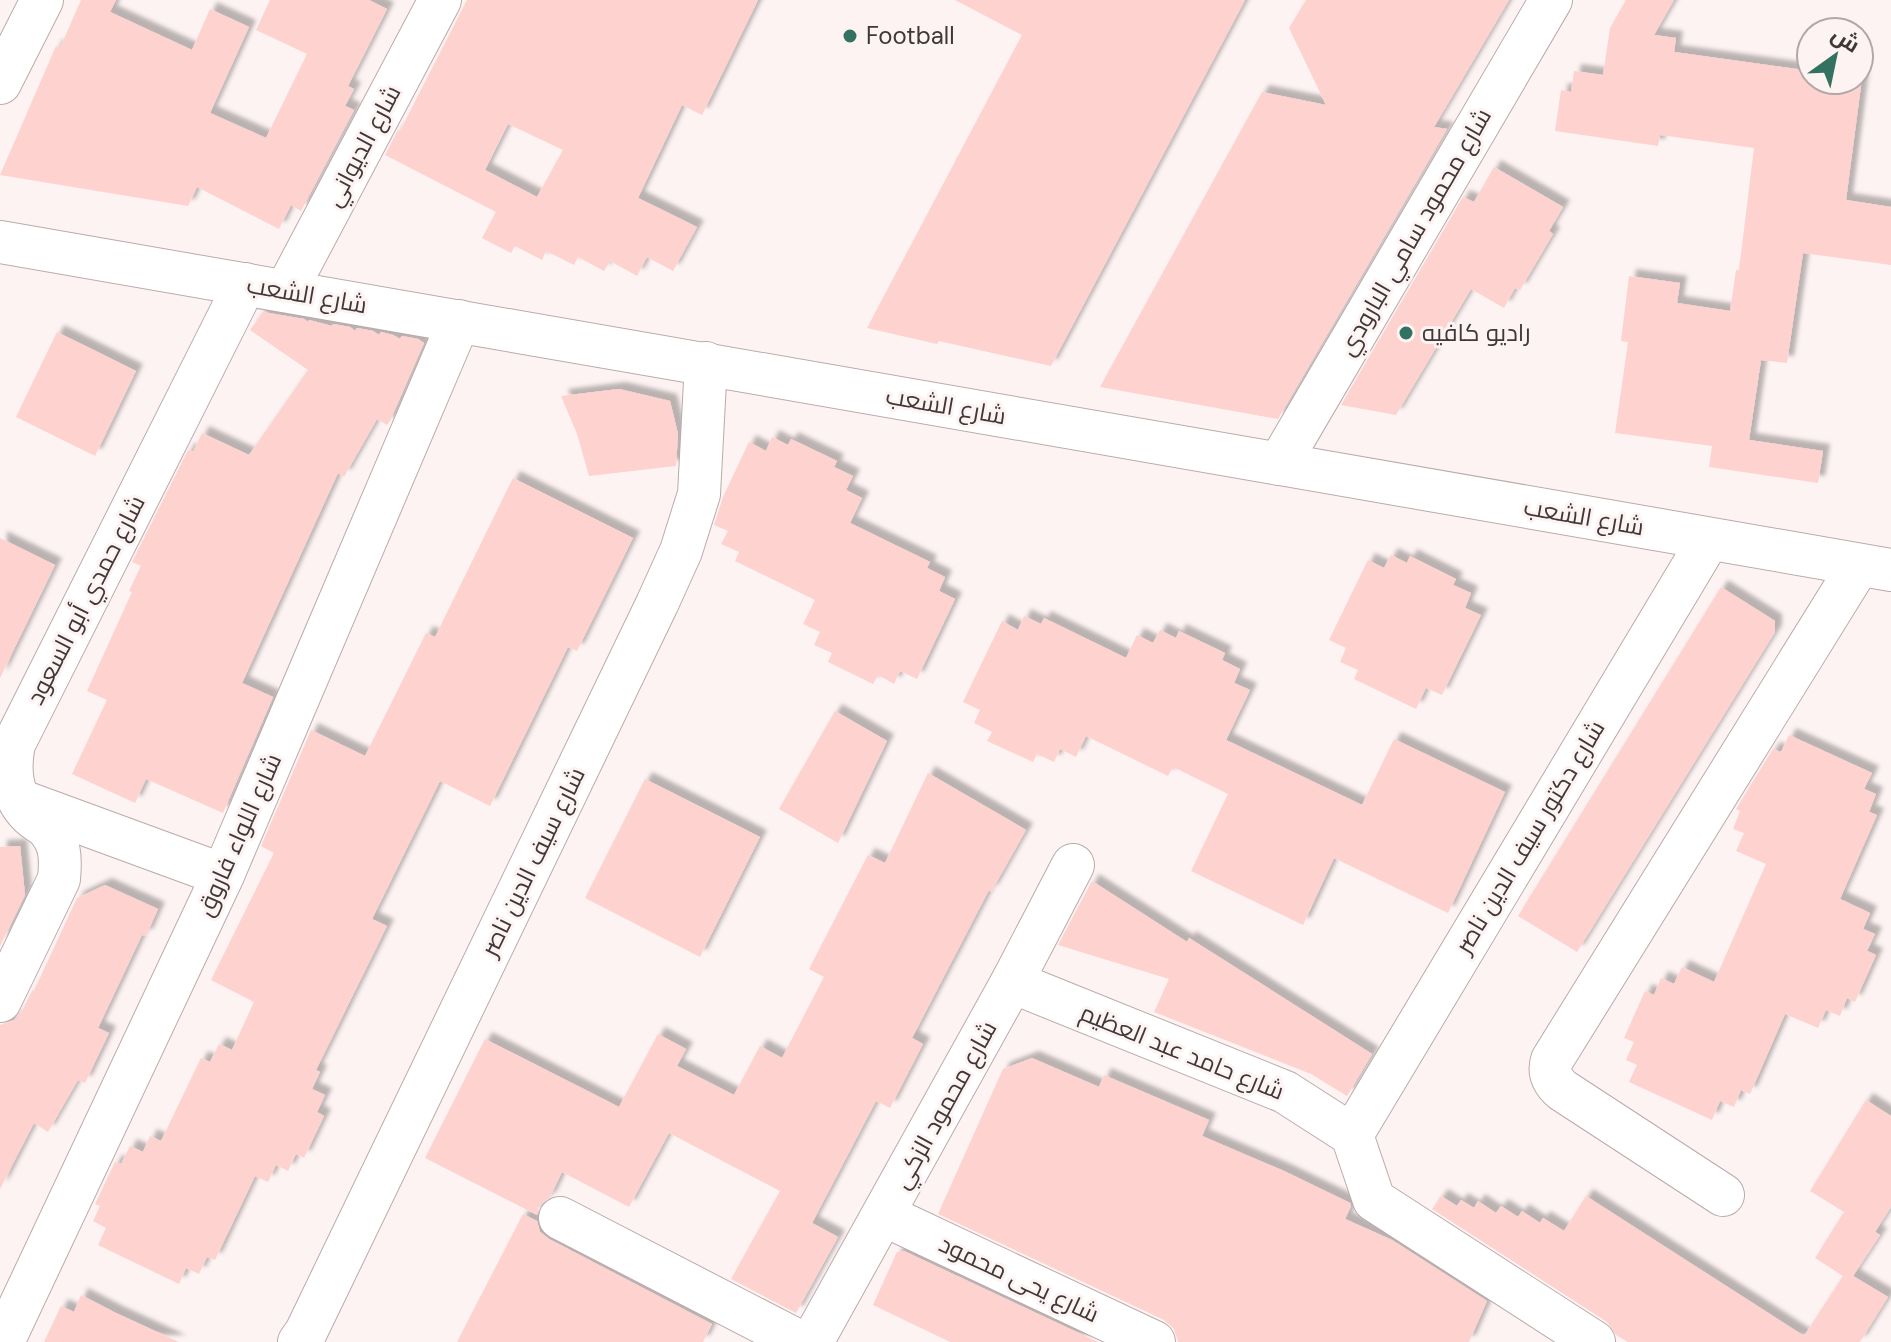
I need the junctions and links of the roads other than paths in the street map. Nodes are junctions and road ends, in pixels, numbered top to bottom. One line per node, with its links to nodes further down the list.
1 (42, 0): 4 (street)
2 (440, 0): 7 (street, شارع الديواني)
3 (1551, 0): 10 (street, شارع محمود سامي البارودي)
4 (0, 83)
5 (0, 242): 6 (street, شارع الشعب)
6 (245, 284): 7 (street, شارع الشعب); 13 (street, شارع حمدي أبو السعود)
7 (286, 291): 8 (street, شارع الشعب)
8 (459, 321): 9 (street, شارع الشعب); 15 (street, شارع اللواء فاروق)
9 (706, 363): 10 (street, شارع الشعب); 25 (street, شارع سيف الدين ناصر)
10 (1279, 464): 11 (street, شارع الشعب)
11 (1709, 539): 12 (street, شارع الشعب); 18 (street, شارع دكتور سيف الدين ناصر)
12 (1875, 567): 19 (street)
13 (19, 801): 15 (street); 17 (street)
14 (1073, 865): 16 (street, شارع محمود الزكي)
15 (223, 875): 22 (street, شارع اللواء فاروق)
16 (1012, 982): 18 (street, شارع حامد عبد العظيم); 20 (street, شارع محمود الزكي)
17 (0, 1001)
18 (1352, 1135): 23 (street)
19 (1723, 1195)
20 (884, 1215): 27 (street, شارع محمود الزكي); 28 (street, شارع يحى محمود)
21 (560, 1218): 26 (street)
22 (15, 1282): 24 (street, شارع اللواء فاروق)
23 (1546, 1330): 29 (street)
24 (3, 1342)
25 (299, 1342)
26 (800, 1342)
27 (812, 1342)
28 (1154, 1342)
29 (1594, 1342)

